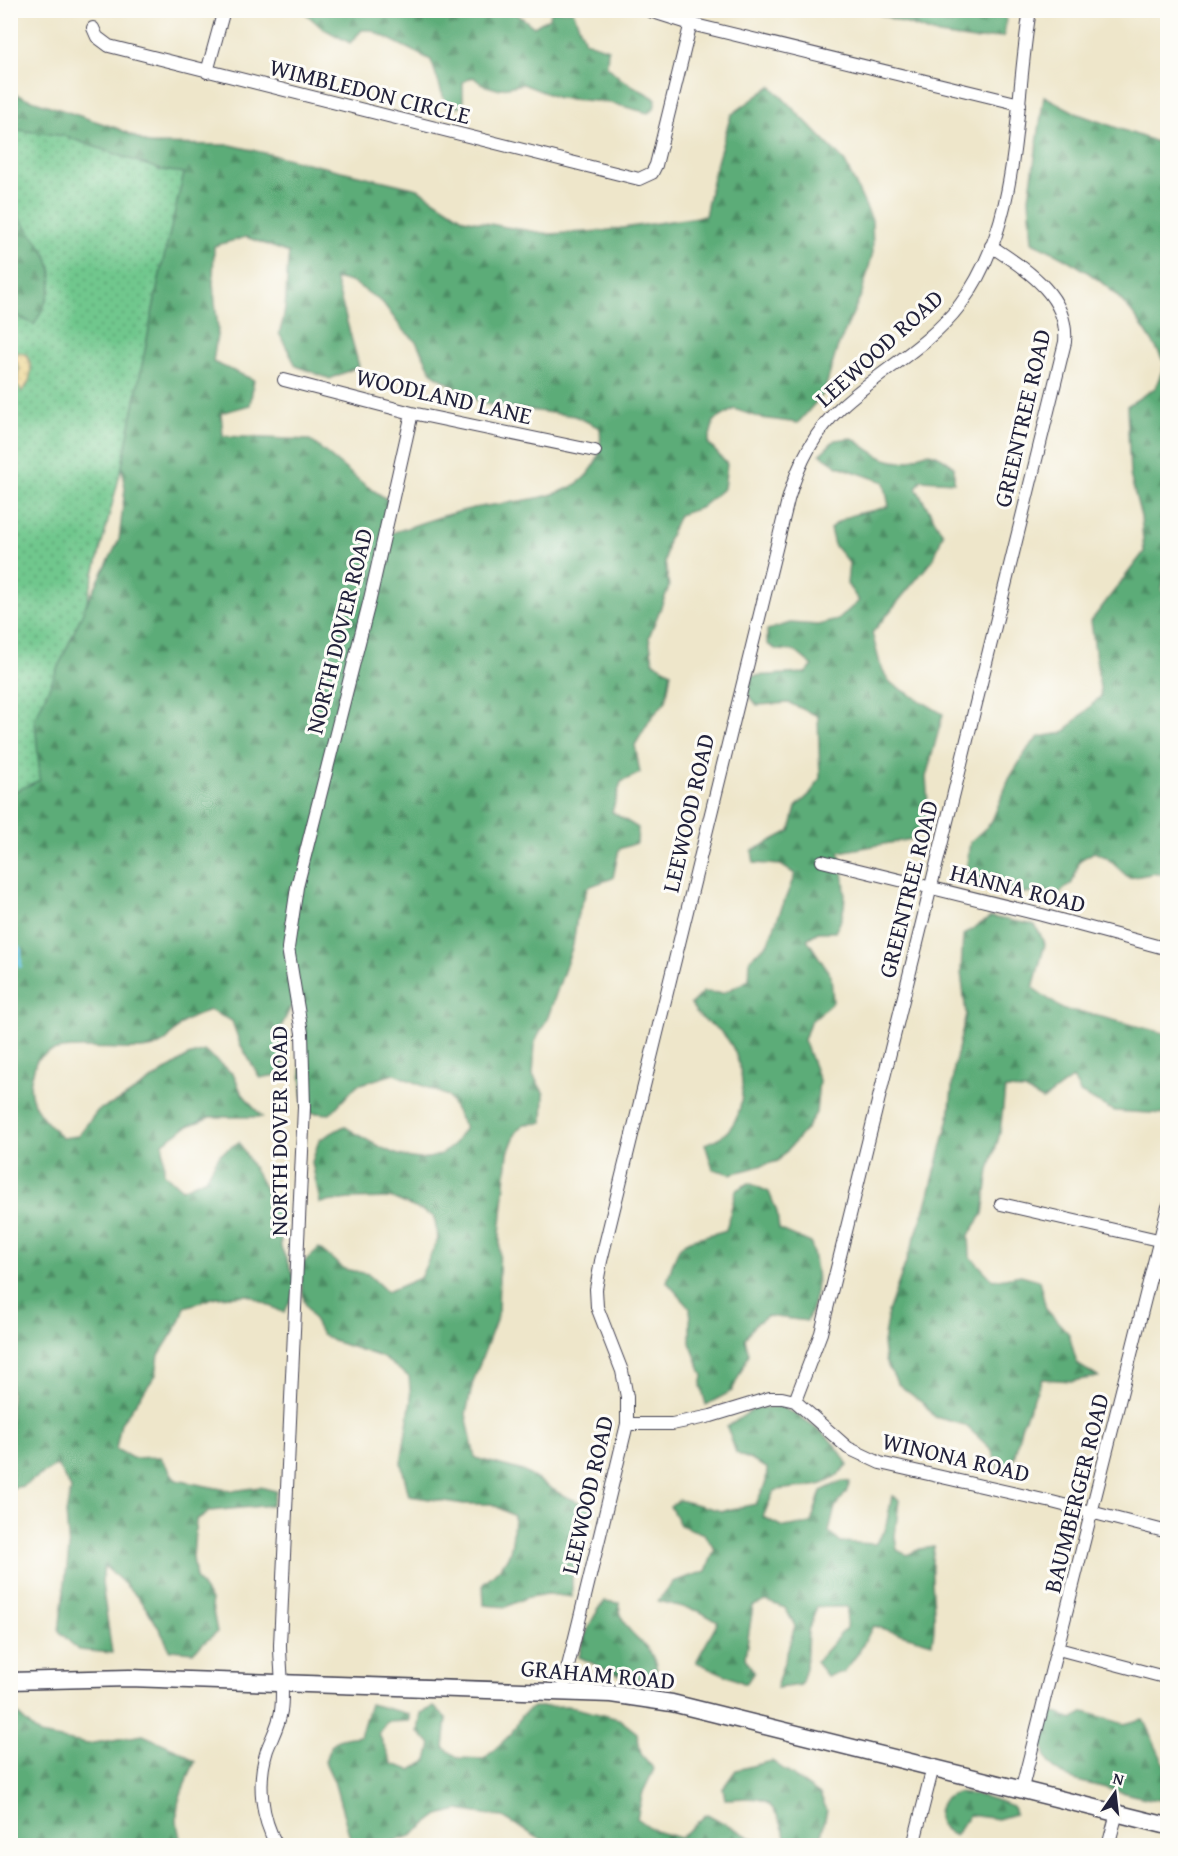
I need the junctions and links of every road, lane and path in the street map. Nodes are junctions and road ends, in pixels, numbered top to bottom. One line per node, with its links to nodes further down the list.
1 (224, 10): 7 (street)
2 (647, 10): 5 (street)
3 (694, 10): 5 (street)
4 (1030, 10): 8 (street, LEEWOOD ROAD)
5 (690, 24): 7 (street, WIMBLEDON CIRCLE); 8 (street)
6 (93, 28): 7 (street, WIMBLEDON CIRCLE)
7 (207, 72)
8 (1020, 104): 9 (street, LEEWOOD ROAD)
9 (991, 246): 14 (street, GREENTREE ROAD); 20 (street, LEEWOOD ROAD)
10 (284, 380): 11 (street, WOODLAND LANE)
11 (412, 413): 12 (street, WOODLAND LANE); 26 (street, NORTH DOVER ROAD)
12 (596, 452)
13 (822, 861): 14 (street, HANNA ROAD)
14 (931, 888): 15 (street, HANNA ROAD); 19 (street, GREENTREE ROAD)
15 (1167, 949)
16 (1001, 1204): 18 (street)
17 (1167, 1208): 18 (street, BAUMBERGER ROAD)
18 (1163, 1241): 21 (street, BAUMBERGER ROAD)
19 (795, 1401): 20 (street); 21 (street, WINONA ROAD)
20 (627, 1424): 27 (street, LEEWOOD ROAD)
21 (1090, 1512): 22 (street, WINONA ROAD); 23 (street, BAUMBERGER ROAD)
22 (1167, 1532)
23 (1058, 1649): 24 (street); 29 (street, BAUMBERGER ROAD)
24 (1167, 1678)
25 (10, 1681): 26 (main road, GRAHAM ROAD)
26 (282, 1684): 27 (main road, GRAHAM ROAD); 32 (street, NORTH DOVER ROAD)
27 (562, 1691): 28 (main road, GRAHAM ROAD)
28 (933, 1767): 29 (main road, GRAHAM ROAD); 33 (street)
29 (1022, 1788): 30 (main road, GRAHAM ROAD)
30 (1117, 1813): 31 (main road, GRAHAM ROAD); 34 (street)
31 (1167, 1826)
32 (276, 1845)
33 (913, 1845)
34 (1108, 1845)

